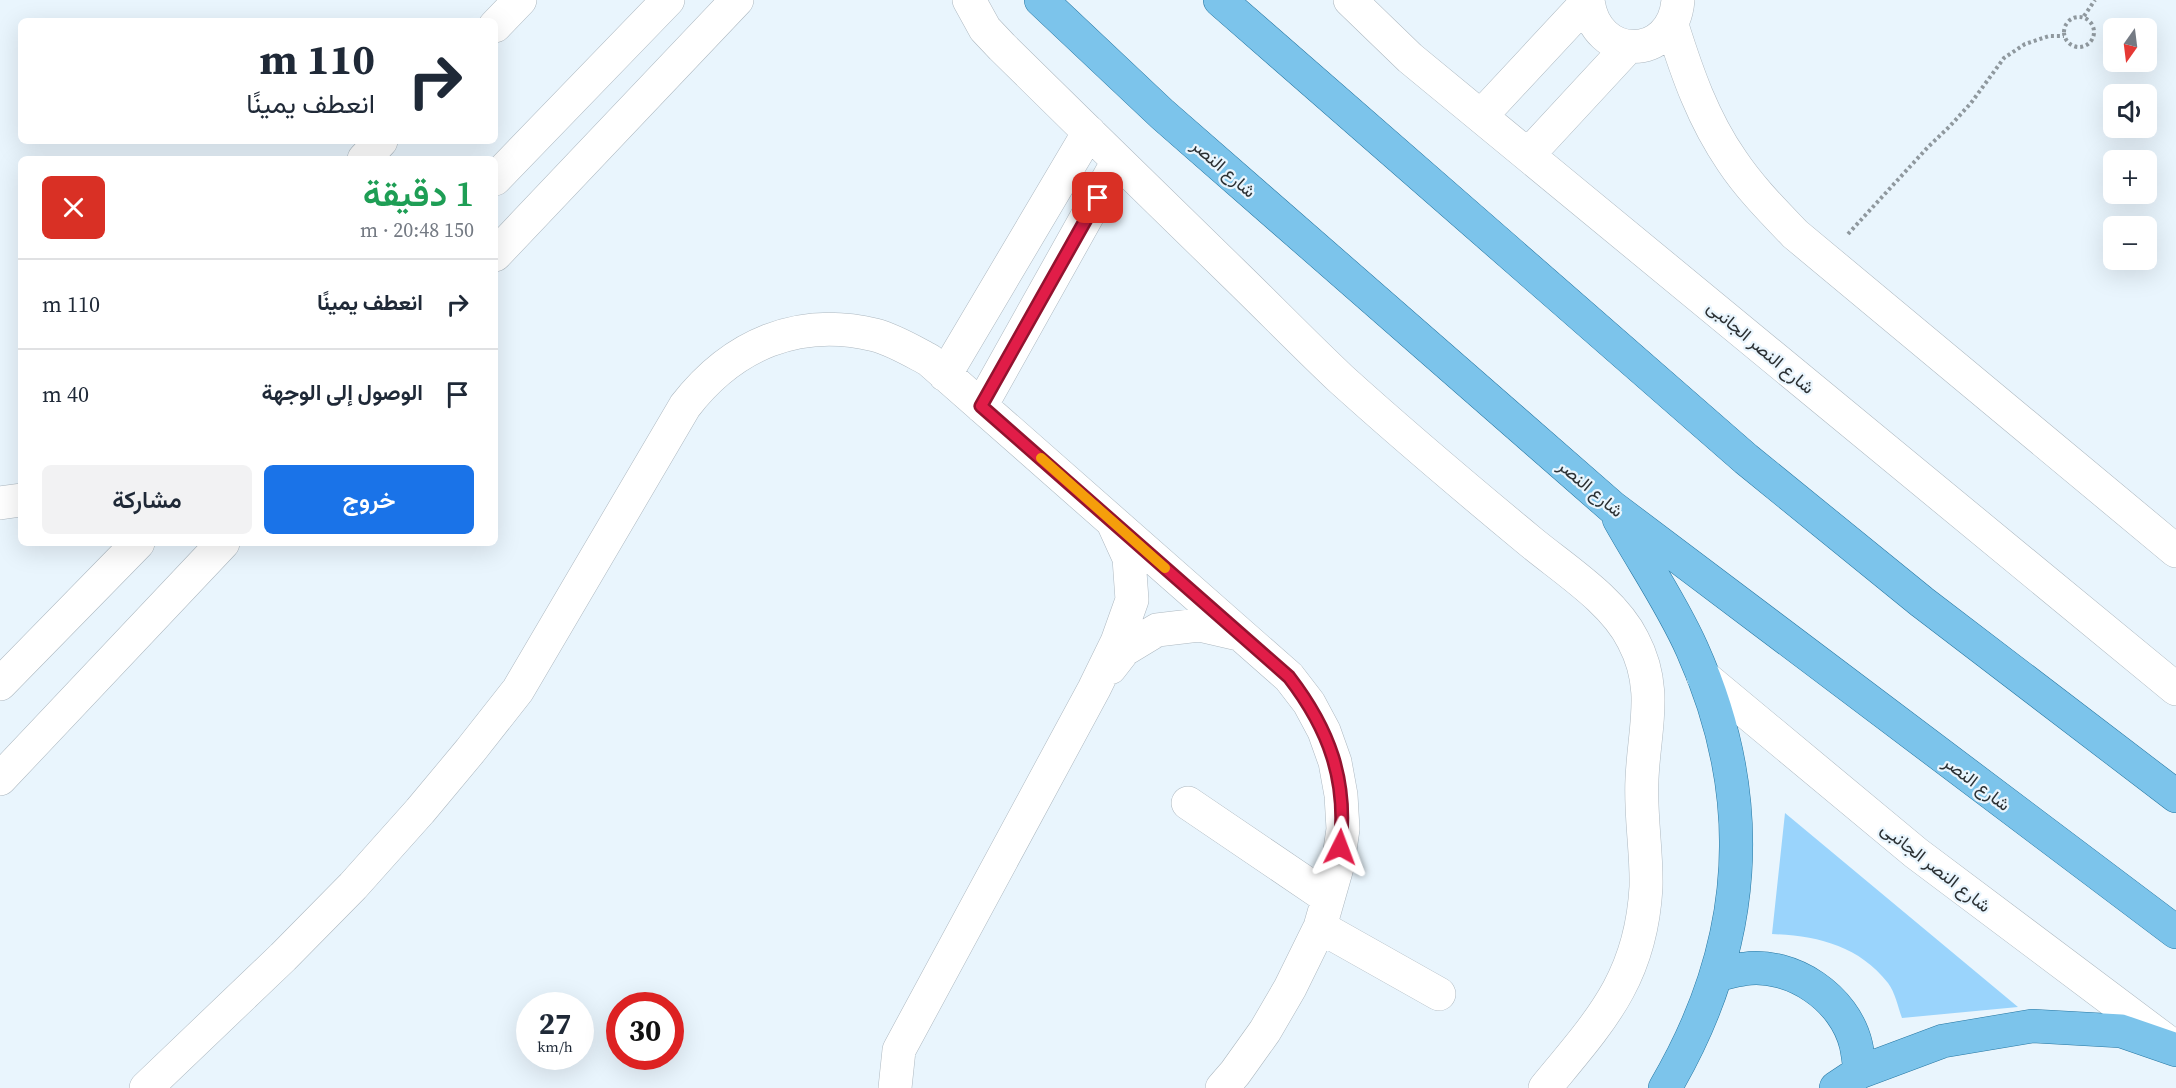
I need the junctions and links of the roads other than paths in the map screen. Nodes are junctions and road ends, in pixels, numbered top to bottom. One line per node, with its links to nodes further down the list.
1 (520, 0): 10 (street)
2 (668, 0): 18 (street)
3 (737, 0): 19 (street)
4 (969, 0): 13 (street)
5 (1041, 0): 27 (main road, شارع النصر)
6 (1221, 0): 38 (main road)
7 (1350, 0): 12 (street, شارع النصر الجانبى)
8 (1588, 0): 11 (street); 12 (street)
9 (1675, 13): 11 (street); 31 (street)
10 (498, 23)
11 (1628, 47): 15 (street)
12 (1481, 116): 15 (street, شارع النصر الجانبى)
13 (1089, 132): 17 (street); 20 (street)
14 (378, 144): 16 (street)
15 (1528, 155): 36 (street, شارع النصر الجانبى)
16 (366, 156)
17 (1118, 161): 21 (street); 49 (street)
18 (503, 171): 19 (street)
19 (551, 195): 22 (street)
20 (1042, 211): 21 (street); 23 (street)
21 (1078, 234): 24 (street)
22 (498, 252)
23 (945, 375): 24 (street); 46 (street)
24 (981, 406): 28 (street)
25 (18, 501): 26 (street)
26 (0, 503)
27 (1612, 507): 33 (main road); 41 (main road, شارع النصر)
28 (1110, 518): 32 (street); 35 (street)
29 (135, 546): 34 (street)
30 (220, 546): 37 (street)
31 (2176, 551)
32 (1239, 634): 35 (street); 40 (street)
33 (1703, 676): 42 (main road); 44 (street, شارع النصر الجانبى)
34 (1, 681)
35 (1094, 689): 47 (street)
36 (2176, 689)
37 (0, 778)
38 (2176, 796)
39 (1188, 803): 40 (street)
40 (1324, 912): 43 (street); 48 (street)
41 (2176, 932)
42 (1717, 975): 45 (main road); 50 (main road)
43 (1439, 994)
44 (2176, 1049): 45 (main road)
45 (1848, 1080)
46 (144, 1087)
47 (895, 1088)
48 (1222, 1088)
49 (1545, 1088)
50 (1665, 1088)

